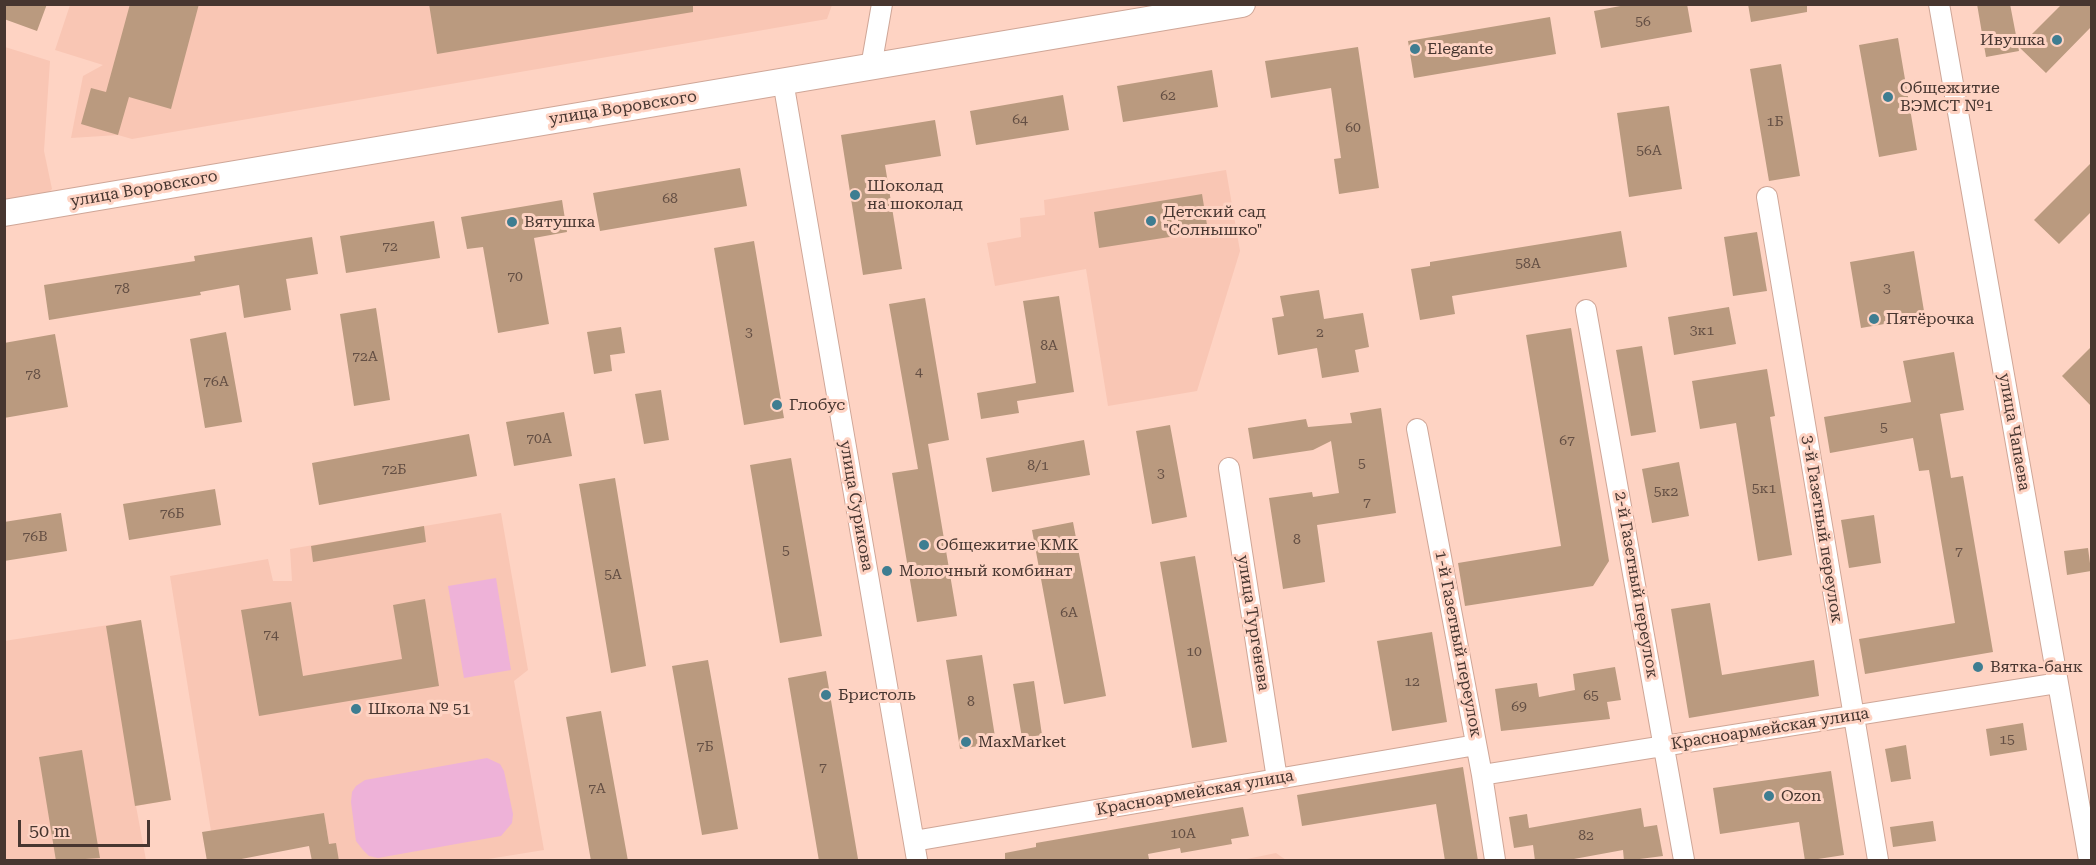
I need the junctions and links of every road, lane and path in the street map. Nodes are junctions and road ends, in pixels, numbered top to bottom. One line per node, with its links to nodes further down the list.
1 (882, 4): 4 (street)
2 (1242, 4): 4 (main road, улица Воровского)
3 (1939, 4): 11 (street, улица Чапаева)
4 (871, 68): 5 (main road, улица Воровского)
5 (783, 81): 7 (main road, улица Воровского); 17 (street, улица Сурикова)
6 (1767, 197): 12 (street, 3-й Газетный переулок)
7 (4, 213)
8 (1587, 310): 14 (street, 2-й Газетный переулок)
9 (1417, 429): 13 (street, 1-й Газетный переулок)
10 (1229, 468): 16 (street, улица Тургенева)
11 (2058, 683): 12 (street, Красноармейская улица); 22 (street, улица Чапаева)
12 (1853, 716): 14 (street, Красноармейская улица); 21 (street, 3-й Газетный переулок)
13 (1476, 745): 15 (street, 1-й Газетный переулок); 16 (street, Красноармейская улица)
14 (1664, 746): 15 (street, Красноармейская улица); 20 (street, 2-й Газетный переулок)
15 (1482, 775): 19 (street, 1-й Газетный переулок)
16 (1277, 779): 17 (street, Красноармейская улица)
17 (914, 841): 18 (street, улица Сурикова)
18 (917, 861)
19 (1495, 861)
20 (1684, 861)
21 (1878, 861)
22 (2089, 861)

